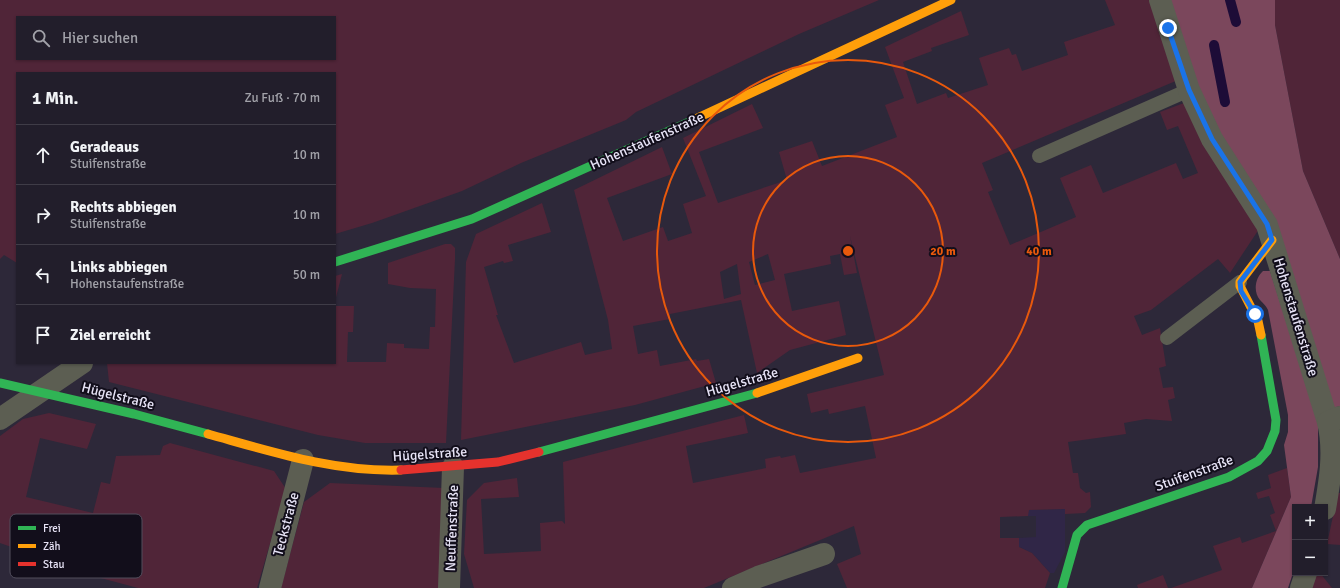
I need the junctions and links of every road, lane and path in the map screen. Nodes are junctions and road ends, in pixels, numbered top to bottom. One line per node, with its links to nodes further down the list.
1 (951, 0): 6 (street, Hohenstaufenstraße)
2 (1160, 0): 3 (street, Hohenstaufenstraße)
3 (1189, 90): 4 (lane); 5 (street, Hohenstaufenstraße)
4 (1039, 156)
5 (1272, 240): 7 (street); 14 (street, Hohenstaufenstraße)
6 (336, 262)
7 (1240, 282): 8 (lane); 23 (street, Stuifenstraße)
8 (1167, 338)
9 (858, 358): 16 (street, Hügelstraße)
10 (80, 364): 12 (street)
11 (0, 383): 12 (street, Hügelstraße)
12 (38, 391): 13 (street); 15 (street, Hügelstraße)
13 (0, 419)
14 (1334, 419): 17 (street, Hohenstaufenstraße)
15 (303, 460): 16 (street, Hügelstraße); 20 (street, Teckstraße)
16 (453, 467): 21 (street, Neuffenstraße)
17 (1326, 504)
18 (824, 554): 22 (street)
19 (1305, 576): 24 (street)
20 (270, 588)
21 (450, 588)
22 (733, 588)
23 (1062, 588)
24 (1301, 588)

